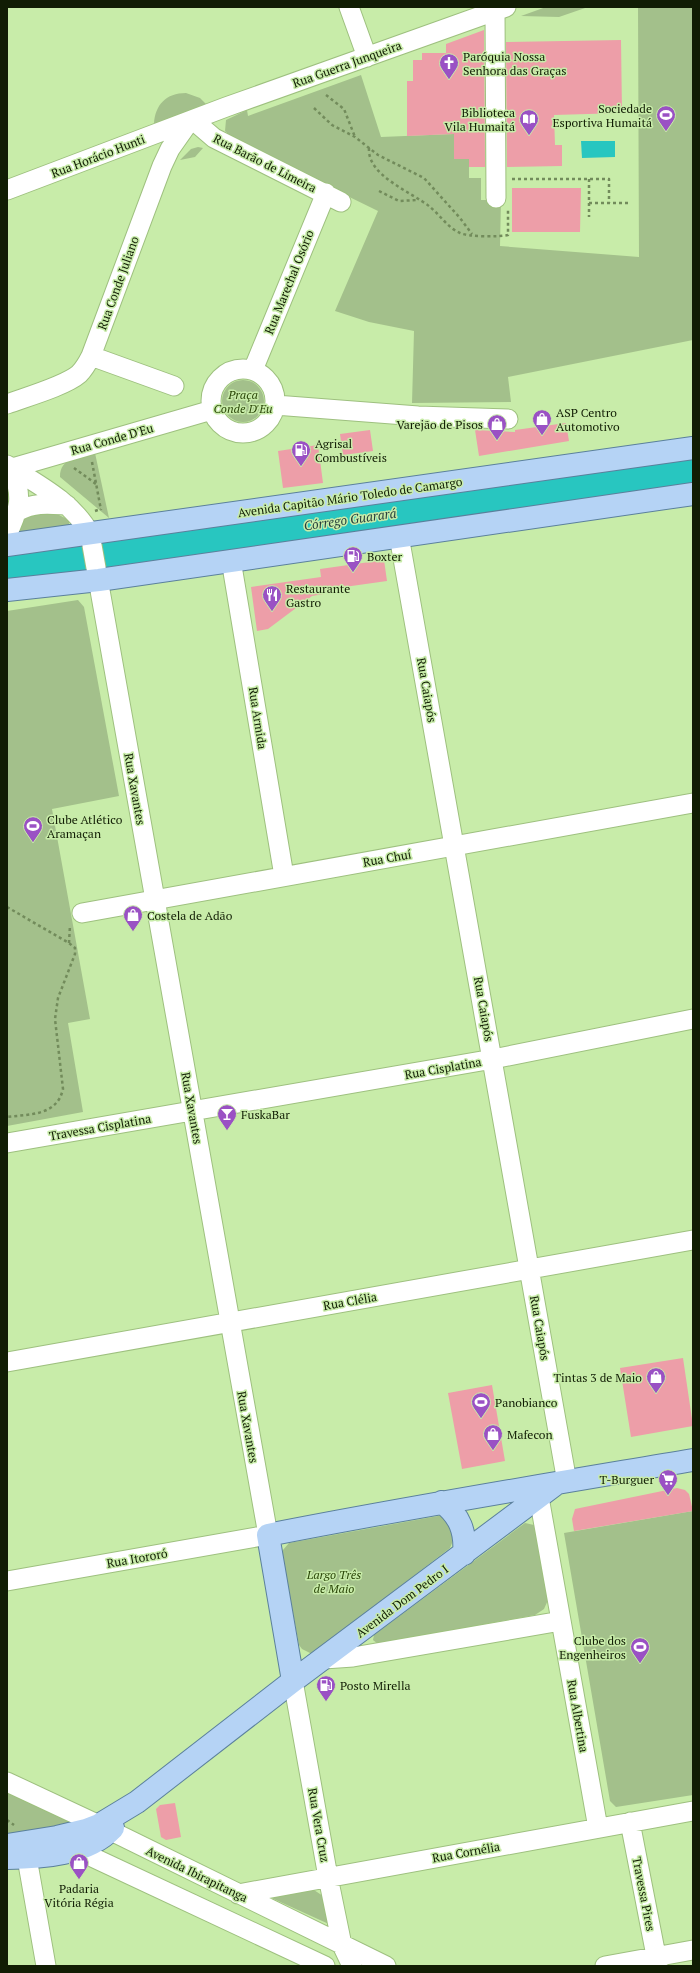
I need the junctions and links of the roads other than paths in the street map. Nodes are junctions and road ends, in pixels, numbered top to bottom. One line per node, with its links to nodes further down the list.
1 (349, 7): 3 (street)
2 (500, 9): 3 (street, Rua Guerra Junqueira); 7 (street)
3 (367, 57): 4 (street, Rua Guerra Junqueira)
4 (191, 121): 5 (street, Rua Horácio Hunti); 6 (street, Rua Barão de Limeira); 8 (street, Rua Conde Juliano)
5 (7, 189)
6 (333, 198): 9 (street, Rua Marechal Osório)
7 (496, 198)
8 (91, 356): 10 (street); 11 (street, Rua Conde Juliano)
9 (253, 370): 12 (street); 13 (street)
10 (174, 386)
11 (7, 404)
12 (275, 405): 13 (street); 14 (street)
13 (212, 410): 16 (street, Rua Conde D'Eu)
14 (508, 419)
15 (693, 448): 23 (main road, Avenida Capitão Mário Toledo de Camargo)
16 (10, 466): 18 (street); 19 (street)
17 (693, 494): 21 (main road, Avenida Capitão Mário Toledo de Camargo)
18 (67, 505): 19 (street); 23 (street)
19 (18, 511): 20 (street)
20 (7, 535)
21 (399, 536): 24 (main road, Avenida Capitão Mário Toledo de Camargo); 27 (street, Rua Caiapós)
22 (7, 545): 23 (main road, Avenida Capitão Mário Toledo de Camargo)
23 (97, 551): 24 (main road, Avenida Capitão Mário Toledo de Camargo); 25 (main road, Avenida Capitão Mário Toledo de Camargo); 29 (street, Rua Xavantes)
24 (231, 560): 28 (street, Rua Armida)
25 (10, 586)
26 (693, 803): 27 (street, Rua Chuí)
27 (454, 846): 28 (street, Rua Chuí); 32 (street, Rua Caiapós)
28 (284, 876): 29 (street, Rua Chuí)
29 (155, 899): 30 (street, Rua Chuí); 33 (street, Rua Xavantes)
30 (82, 913)
31 (693, 1018): 32 (street, Rua Cisplatina)
32 (493, 1059): 33 (street, Rua Cisplatina); 36 (street, Rua Caiapós)
33 (192, 1111): 34 (street, Travessa Cisplatina); 37 (street, Rua Xavantes)
34 (7, 1143)
35 (693, 1240): 36 (street, Rua Clélia)
36 (530, 1269): 37 (street, Rua Clélia); 40 (street, Rua Caiapós)
37 (230, 1322): 38 (street, Rua Clélia); 42 (street, Rua Xavantes)
38 (7, 1362)
39 (693, 1460): 40 (main road, Avenida Dom Pedro I)
40 (550, 1487): 41 (main road); 43 (main road, Avenida Dom Pedro I); 45 (street, Rua Albertina)
41 (442, 1502): 42 (main road); 43 (main road)
42 (268, 1534): 44 (street, Rua Itororó); 47 (main road, Rua Xavantes)
43 (464, 1554): 46 (main road, Avenida Dom Pedro I)
44 (7, 1581)
45 (561, 1621): 46 (street); 52 (street, Rua Albertina)
46 (324, 1658): 47 (main road, Avenida Dom Pedro I)
47 (293, 1681): 51 (main road, Avenida Dom Pedro I); 56 (street, Rua Vera Cruz)
48 (7, 1782): 51 (street, Avenida Ibirapitanga)
49 (693, 1811): 50 (street, Rua Cornélia)
50 (630, 1822): 52 (street, Rua Cornélia); 60 (street, Travessa Pires)
51 (105, 1828): 53 (main road, Avenida Dom Pedro I); 54 (main road, Avenida Dom Pedro I); 57 (street, Avenida Ibirapitanga)
52 (598, 1828): 56 (street, Rua Cornélia)
53 (7, 1845)
54 (74, 1851): 55 (main road, Avenida Dom Pedro I); 62 (street)
55 (17, 1858): 61 (street)
56 (328, 1877): 57 (street, Rua Cornélia); 58 (street, Rua Vera Cruz)
57 (238, 1894): 58 (street, Avenida Ibirapitanga)
58 (342, 1944): 63 (street, Rua Vera Cruz); 64 (street, Avenida Ibirapitanga)
59 (693, 1950): 60 (street)
60 (657, 1961): 65 (street)
61 (46, 1966)
62 (325, 1966)
63 (352, 1966)
64 (386, 1966)
65 (605, 1966)

